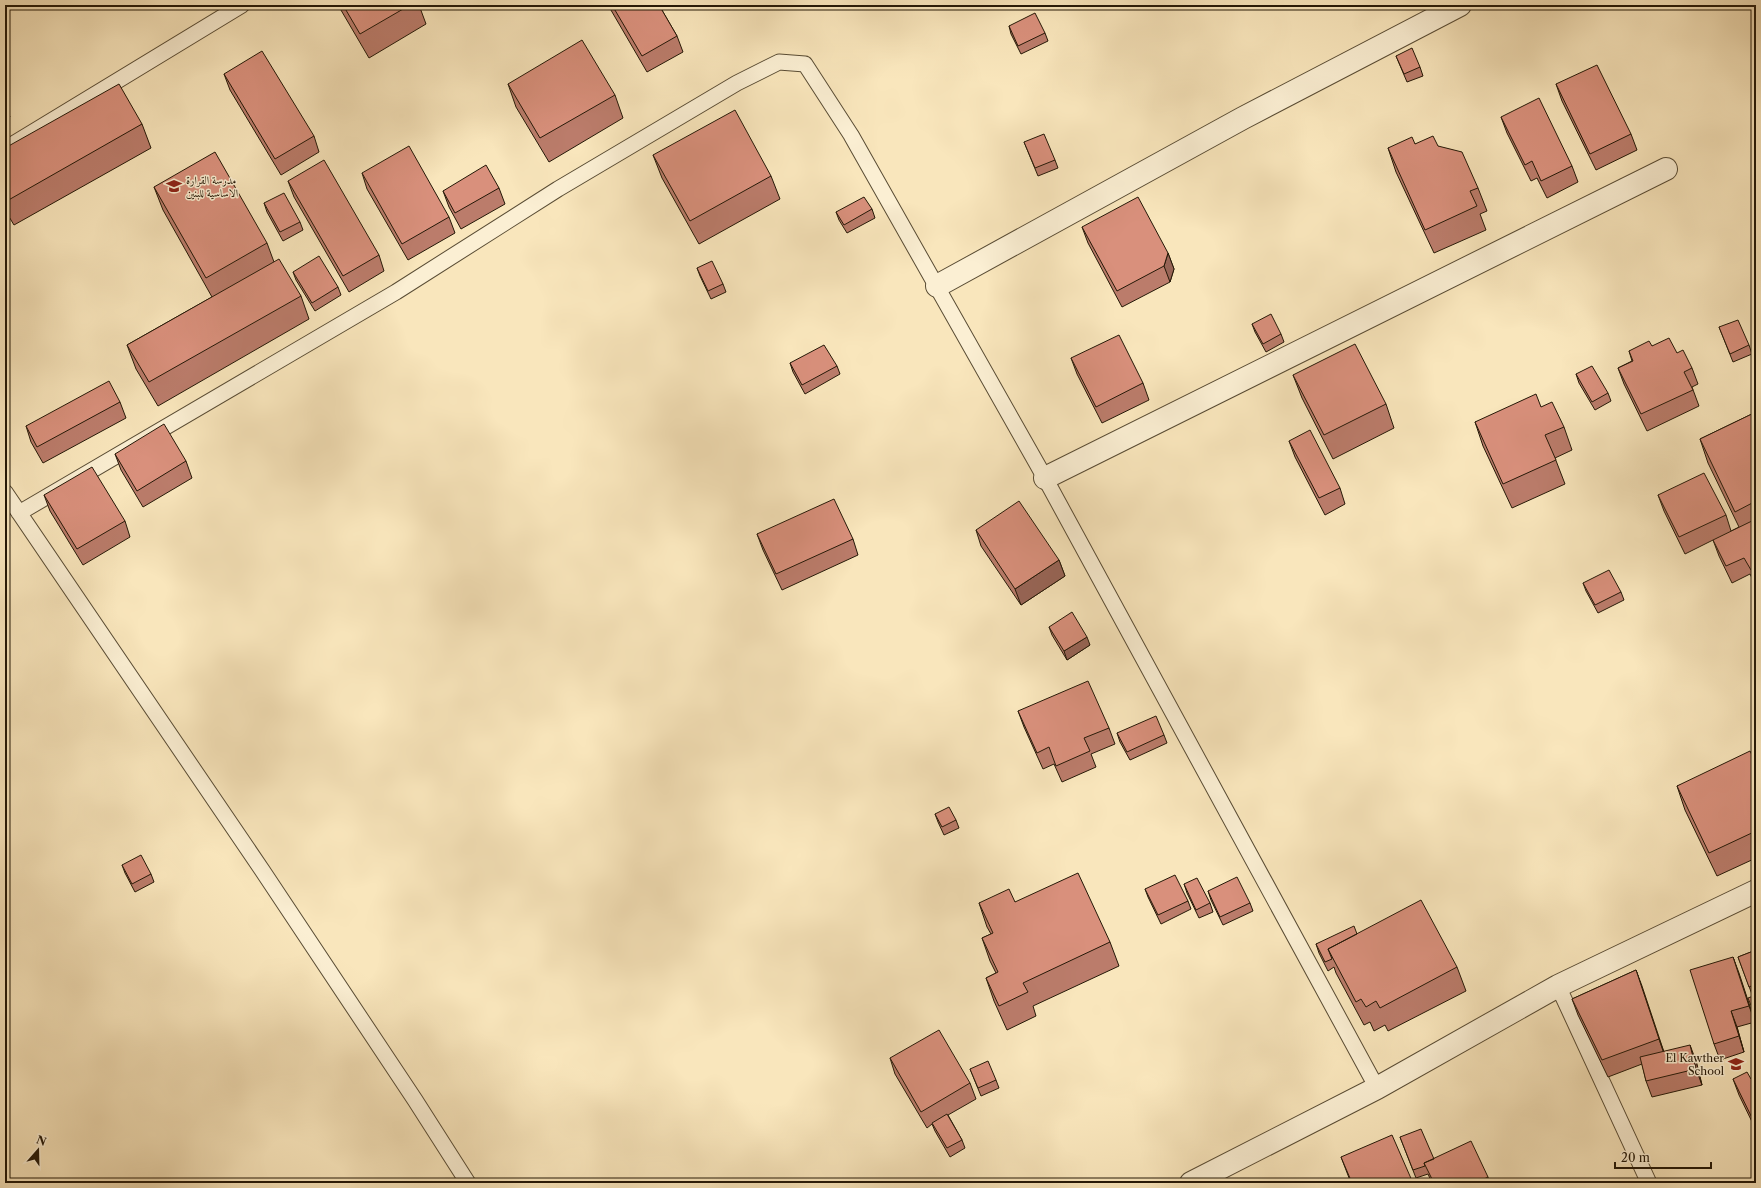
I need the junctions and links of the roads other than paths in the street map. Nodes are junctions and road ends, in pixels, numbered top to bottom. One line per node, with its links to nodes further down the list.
1 (242, 5): 3 (lane)
2 (1460, 5): 5 (street)
3 (5, 149)
4 (1666, 169): 6 (street)
5 (938, 286): 6 (lane); 8 (lane)
6 (1045, 478): 11 (lane)
7 (5, 492): 8 (lane)
8 (19, 513): 12 (lane)
9 (1756, 891): 10 (street)
10 (1558, 986): 11 (street); 14 (lane)
11 (1377, 1088): 13 (street)
12 (468, 1183)
13 (1191, 1183)
14 (1649, 1183)

